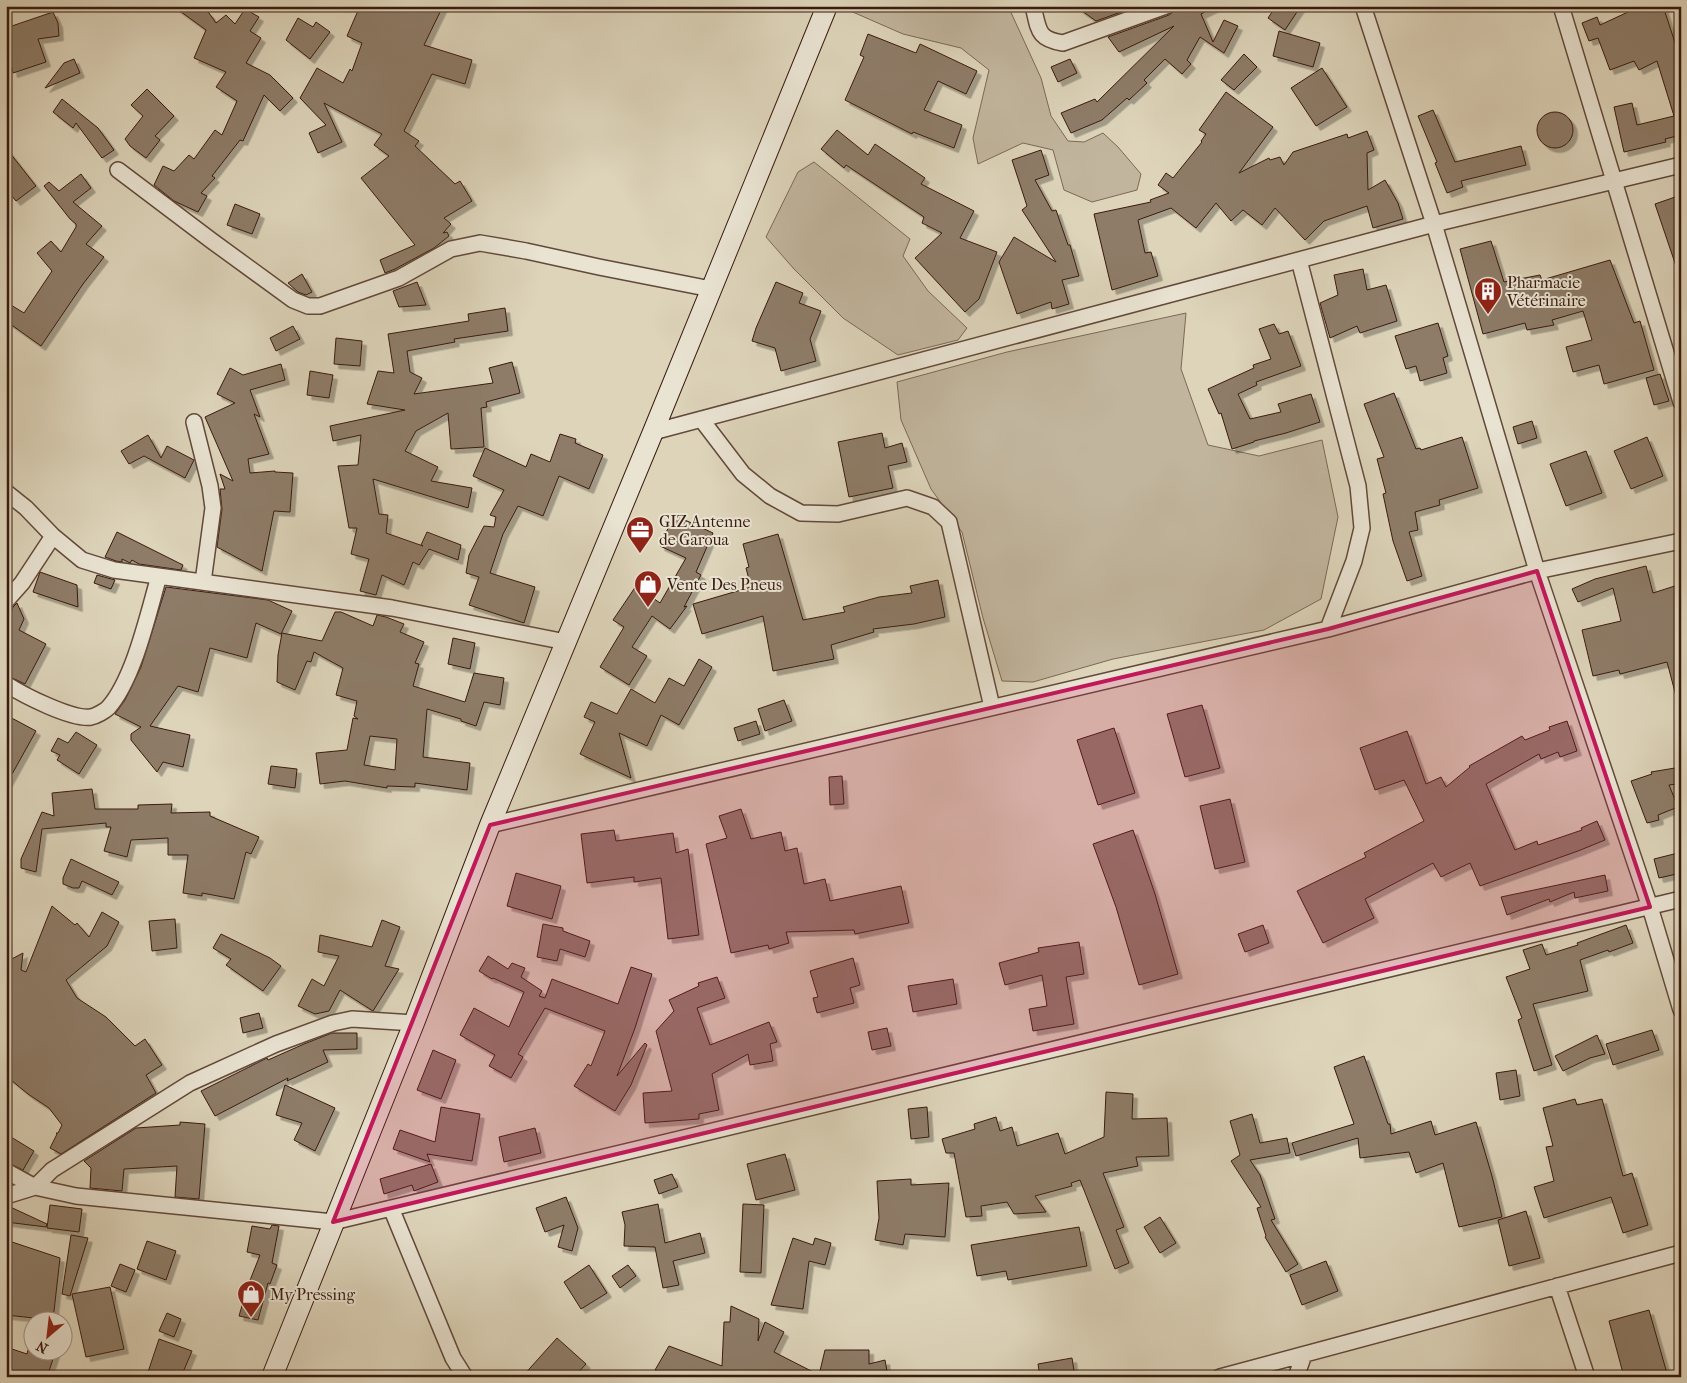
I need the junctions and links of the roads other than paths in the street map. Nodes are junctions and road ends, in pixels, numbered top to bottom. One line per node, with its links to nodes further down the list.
1 (827, 6): 11 (street)
2 (1033, 6): 3 (street)
3 (1166, 6)
4 (1363, 6): 9 (street)
5 (1561, 6): 8 (street)
6 (1681, 165): 8 (street)
7 (118, 170): 11 (street)
8 (1615, 181): 9 (street); 12 (street)
9 (1434, 224): 10 (street); 19 (street)
10 (1299, 260): 13 (street); 23 (street)
11 (711, 290): 15 (street)
12 (1681, 402)
13 (701, 419): 15 (street); 26 (street)
14 (194, 422): 21 (street)
15 (653, 432): 24 (street)
16 (6, 492): 17 (street)
17 (53, 536): 20 (street); 22 (street)
18 (1681, 541): 19 (street)
19 (1537, 571): 23 (street); 29 (street)
20 (159, 576): 21 (street); 25 (street)
21 (203, 582): 24 (street)
22 (6, 601)
23 (1328, 629): 26 (street)
24 (566, 642): 27 (street)
25 (6, 684)
26 (992, 707): 27 (street)
27 (490, 825): 31 (street)
28 (1681, 899): 29 (street)
29 (1650, 907): 30 (street); 35 (street)
30 (1681, 1010)
31 (414, 1023): 33 (street); 36 (street)
32 (6, 1171): 33 (street)
33 (35, 1187): 34 (street); 36 (street)
34 (6, 1196)
35 (391, 1208): 36 (street); 41 (street)
36 (333, 1222): 40 (street)
37 (1681, 1254): 38 (street)
38 (1557, 1286): 39 (street); 44 (street)
39 (1304, 1355): 42 (street); 43 (street)
40 (272, 1377)
41 (465, 1377)
42 (1220, 1377)
43 (1296, 1377)
44 (1587, 1377)

